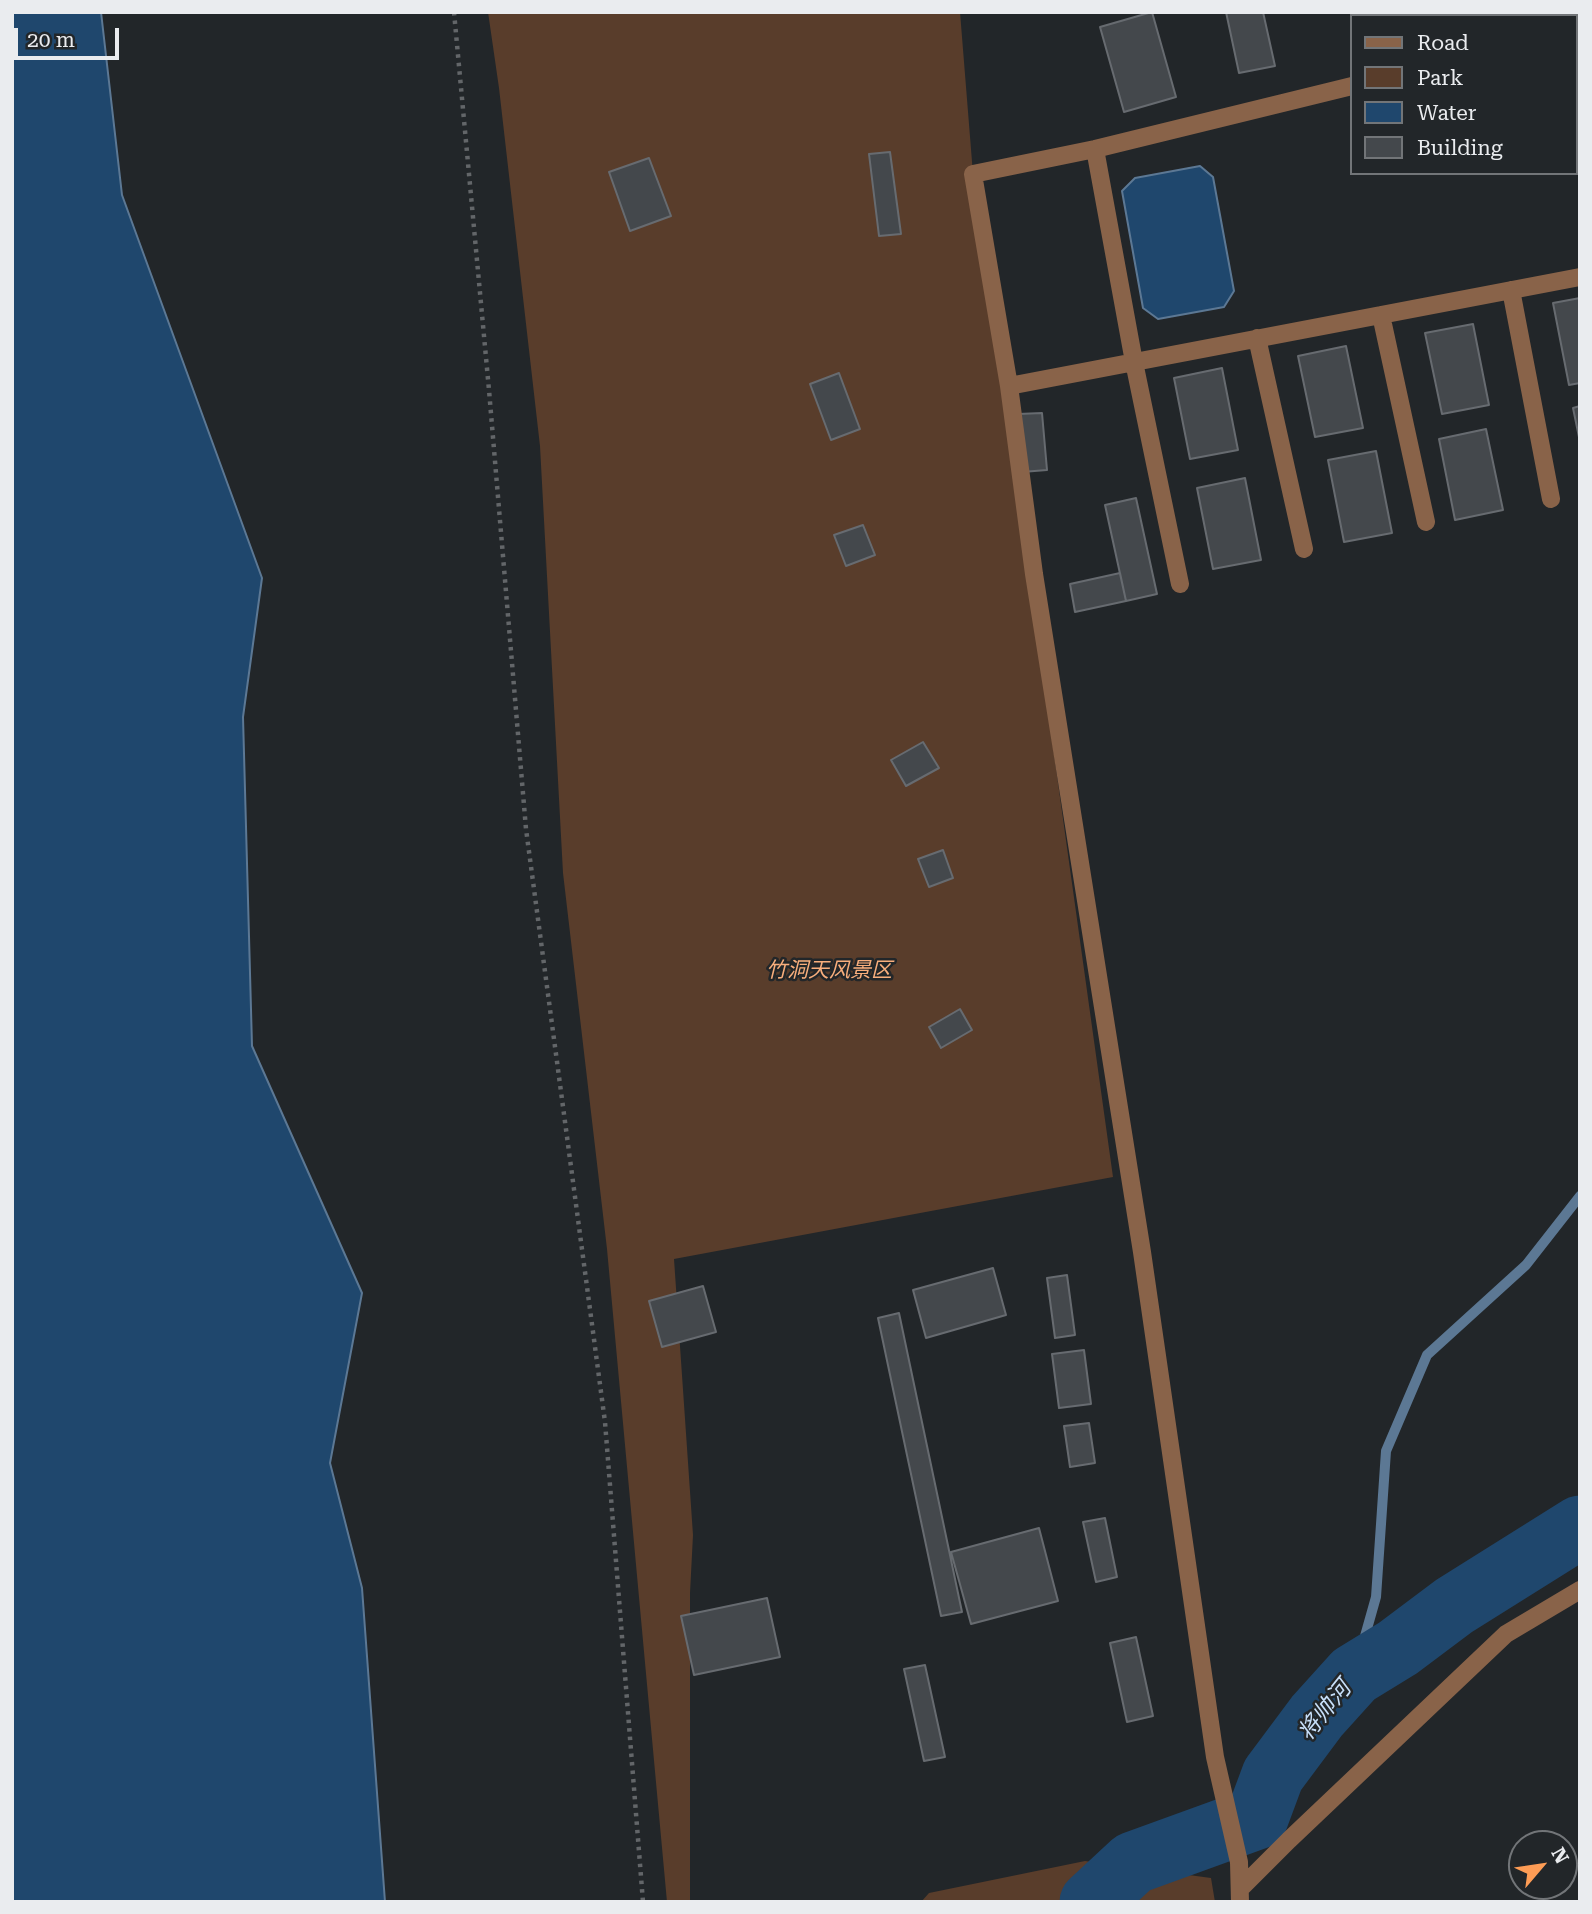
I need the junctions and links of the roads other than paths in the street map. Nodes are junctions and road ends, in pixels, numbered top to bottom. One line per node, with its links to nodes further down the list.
1 (1350, 86): 2 (lane)
2 (1095, 149): 7 (lane); 8 (lane)
3 (1580, 277): 4 (lane)
4 (1511, 290): 5 (lane); 9 (lane)
5 (1381, 315): 6 (lane); 10 (lane)
6 (1257, 338): 7 (lane); 11 (lane)
7 (1135, 362): 8 (lane); 12 (lane)
8 (1009, 386): 14 (lane)
9 (1551, 499)
10 (1426, 522)
11 (1304, 549)
12 (1180, 584)
13 (1580, 1590): 14 (lane)
14 (1241, 1895)

